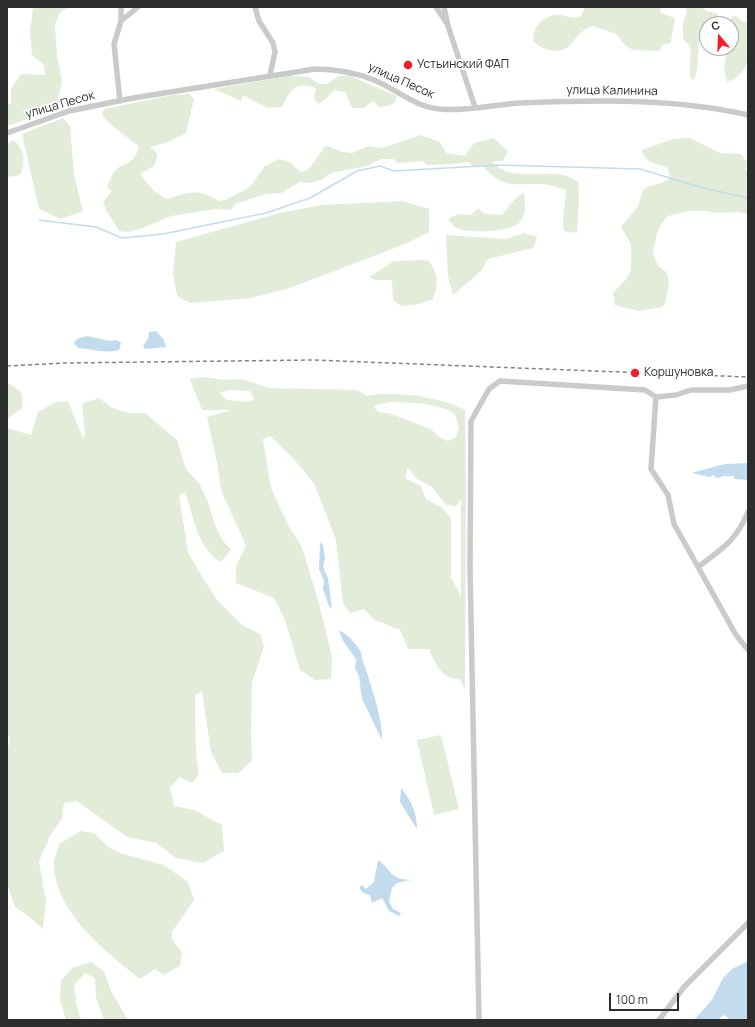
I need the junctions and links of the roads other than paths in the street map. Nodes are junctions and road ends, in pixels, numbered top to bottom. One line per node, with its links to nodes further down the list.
1 (121, 7): 6 (street)
2 (138, 7): 6 (street)
3 (255, 7): 8 (street)
4 (436, 7): 7 (street)
5 (444, 7): 7 (street)
6 (121, 21): 9 (street)
7 (448, 26): 10 (street)
8 (270, 75): 9 (street, улица Песок); 10 (street, улица Песок)
9 (120, 100): 12 (street, улица Песок)
10 (475, 107): 11 (street, улица Калинина)
11 (748, 115)
12 (7, 133)
13 (748, 386): 14 (street)
14 (656, 397): 16 (street); 19 (street)
15 (748, 512): 16 (street)
16 (698, 567): 17 (street)
17 (748, 650)
18 (748, 923): 20 (street)
19 (479, 1020)
20 (659, 1020)

